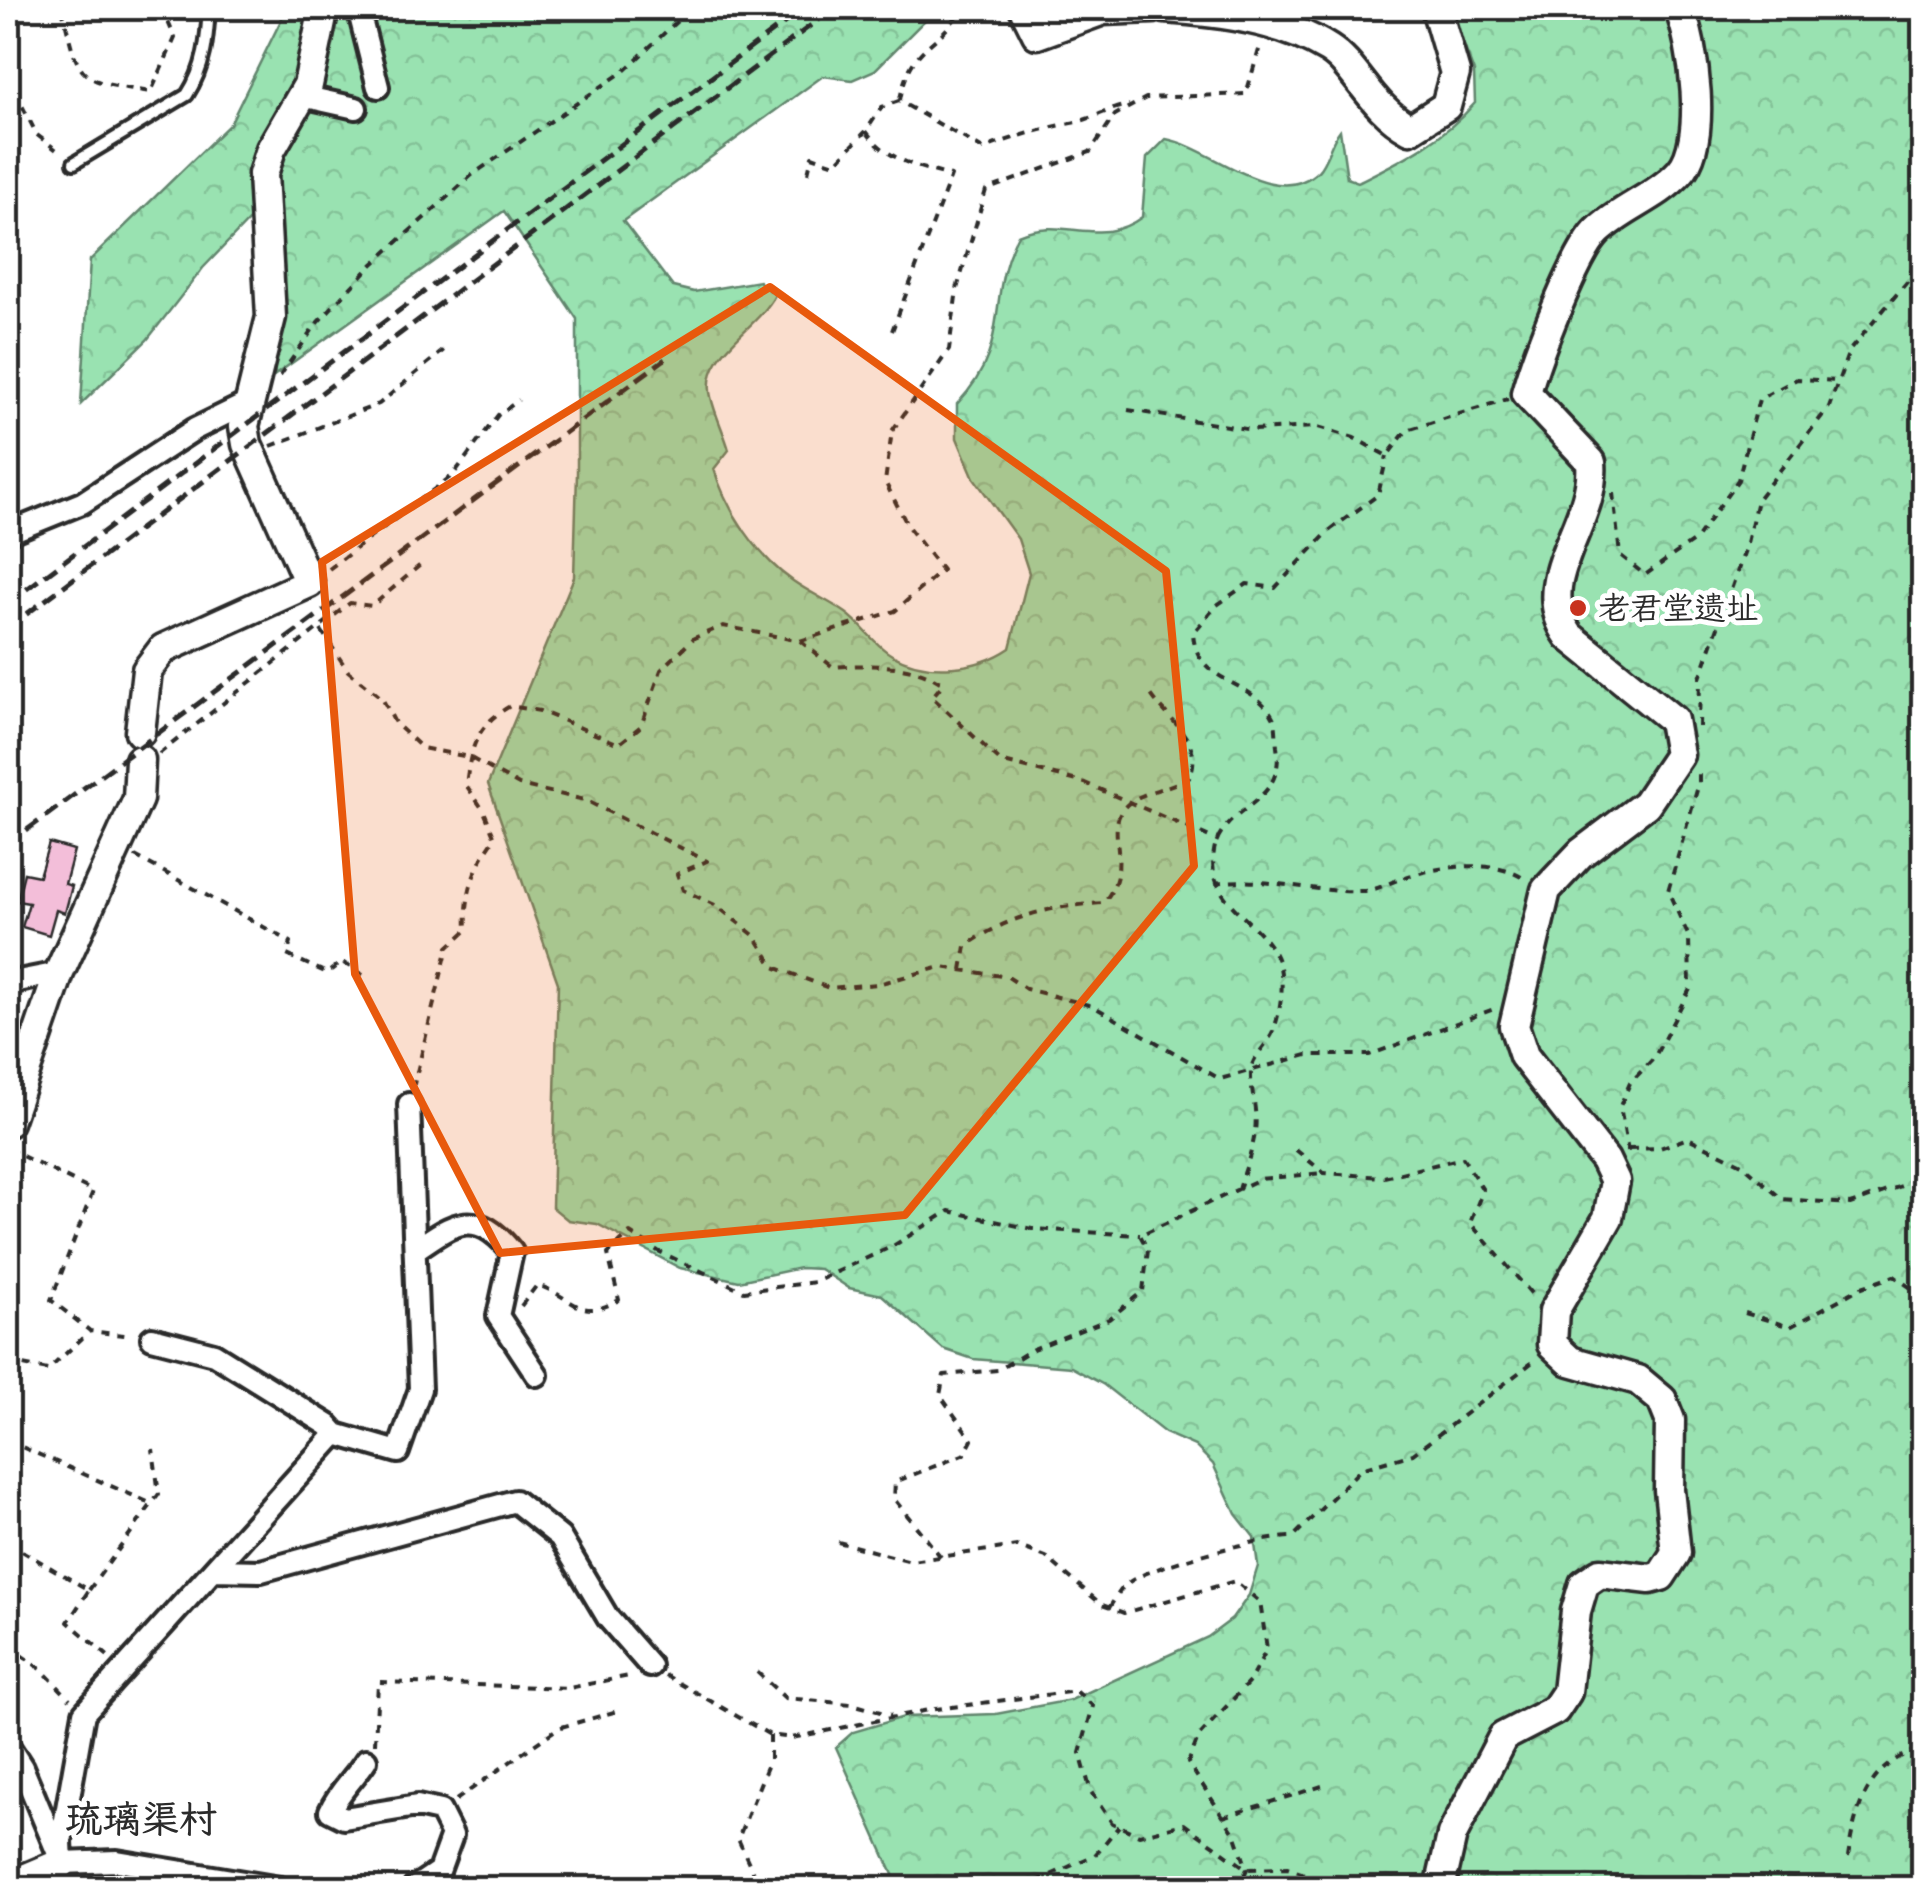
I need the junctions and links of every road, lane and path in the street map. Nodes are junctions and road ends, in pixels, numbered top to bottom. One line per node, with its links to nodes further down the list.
1 (62, 8): 2 (path)
2 (162, 8)
3 (208, 8): 21 (lane)
4 (324, 8): 16 (street)
5 (358, 8): 15 (street)
6 (691, 8): 27 (path)
7 (960, 8): 17 (path)
8 (1024, 8): 9 (street)
9 (1153, 8)
10 (1165, 8): 13 (street)
11 (1436, 8): 13 (street)
12 (1679, 8): 28 (street)
13 (1267, 24): 18 (path)
14 (8, 78): 21 (path)
15 (378, 86)
16 (302, 96): 19 (street); 29 (street)
17 (899, 101): 18 (path); 20 (path)
18 (1134, 104): 39 (path)
19 (356, 108)
20 (866, 131): 22 (path); 24 (path)
21 (74, 163)
22 (808, 173)
23 (1924, 240): 26 (path)
24 (892, 331)
25 (444, 350): 33 (path)
26 (1840, 381): 34 (path); 41 (path)
27 (276, 382)
28 (1526, 393): 32 (path); 49 (street)
29 (252, 400): 33 (street); 35 (street)
30 (518, 400): 37 (path)
31 (1128, 410): 32 (path)
32 (1387, 456): 46 (path)
33 (253, 457): 37 (street)
34 (1613, 488)
35 (8, 532)
36 (425, 561): 38 (path)
37 (309, 582): 42 (street)
38 (321, 630): 42 (path); 43 (path)
39 (800, 641): 43 (path); 45 (path)
40 (1150, 693): 45 (path)
41 (1699, 731)
42 (140, 754): 47 (street)
43 (470, 756): 50 (path); 56 (path)
44 (1699, 766): 59 (path)
45 (1130, 804): 46 (path); 50 (path)
46 (1219, 840): 48 (path)
47 (117, 846): 51 (street); 52 (path)
48 (1215, 883): 49 (path); 55 (path)
49 (1546, 890): 54 (street)
50 (962, 970): 55 (path)
51 (59, 973): 53 (street); 57 (street)
52 (363, 975)
53 (8, 983)
54 (1522, 998): 55 (path); 63 (street)
55 (1250, 1068): 64 (path)
56 (409, 1104): 66 (street)
57 (8, 1122)
58 (8, 1148): 71 (path)
59 (1628, 1149): 62 (path); 63 (path)
60 (1296, 1150): 61 (path)
61 (1324, 1173): 64 (path); 70 (path)
62 (1924, 1178)
63 (1615, 1181): 70 (street)
64 (1239, 1190): 65 (path)
65 (1140, 1235): 69 (path); 81 (path)
66 (415, 1250): 69 (street); 75 (street)
67 (1924, 1297): 68 (path)
68 (1745, 1313)
69 (505, 1327): 74 (street)
70 (1552, 1331): 84 (path); 110 (street)
71 (90, 1332): 72 (path); 73 (path)
72 (152, 1338): 75 (street)
73 (8, 1362)
74 (537, 1374)
75 (336, 1434): 82 (street)
76 (8, 1441): 78 (path)
77 (153, 1449): 78 (path)
78 (151, 1504): 83 (path)
79 (8, 1542): 83 (path)
80 (838, 1542): 81 (path)
81 (942, 1558): 84 (path)
82 (213, 1570): 86 (street); 87 (street)
83 (89, 1590): 87 (path)
84 (1109, 1608): 98 (path)
85 (8, 1646): 90 (path)
86 (650, 1666): 92 (path); 95 (path)
87 (124, 1670): 90 (street)
88 (758, 1672): 91 (path)
89 (621, 1710): 97 (path)
90 (84, 1713): 101 (street)
91 (895, 1716): 92 (path); 99 (path)
92 (770, 1735): 106 (path)
93 (8, 1745): 101 (street)
94 (1924, 1748): 100 (path)
95 (366, 1760): 97 (street)
96 (1322, 1786): 98 (path)
97 (440, 1812): 105 (street)
98 (1223, 1817): 102 (path)
99 (1119, 1826): 102 (path); 107 (path)
100 (1848, 1856)
101 (62, 1863): 103 (street); 104 (street)
102 (1247, 1869): 108 (path); 109 (path)
103 (8, 1886)
104 (280, 1888)
105 (414, 1888)
106 (772, 1888)
107 (1022, 1888)
108 (1239, 1888)
109 (1344, 1888)
110 (1440, 1888)

